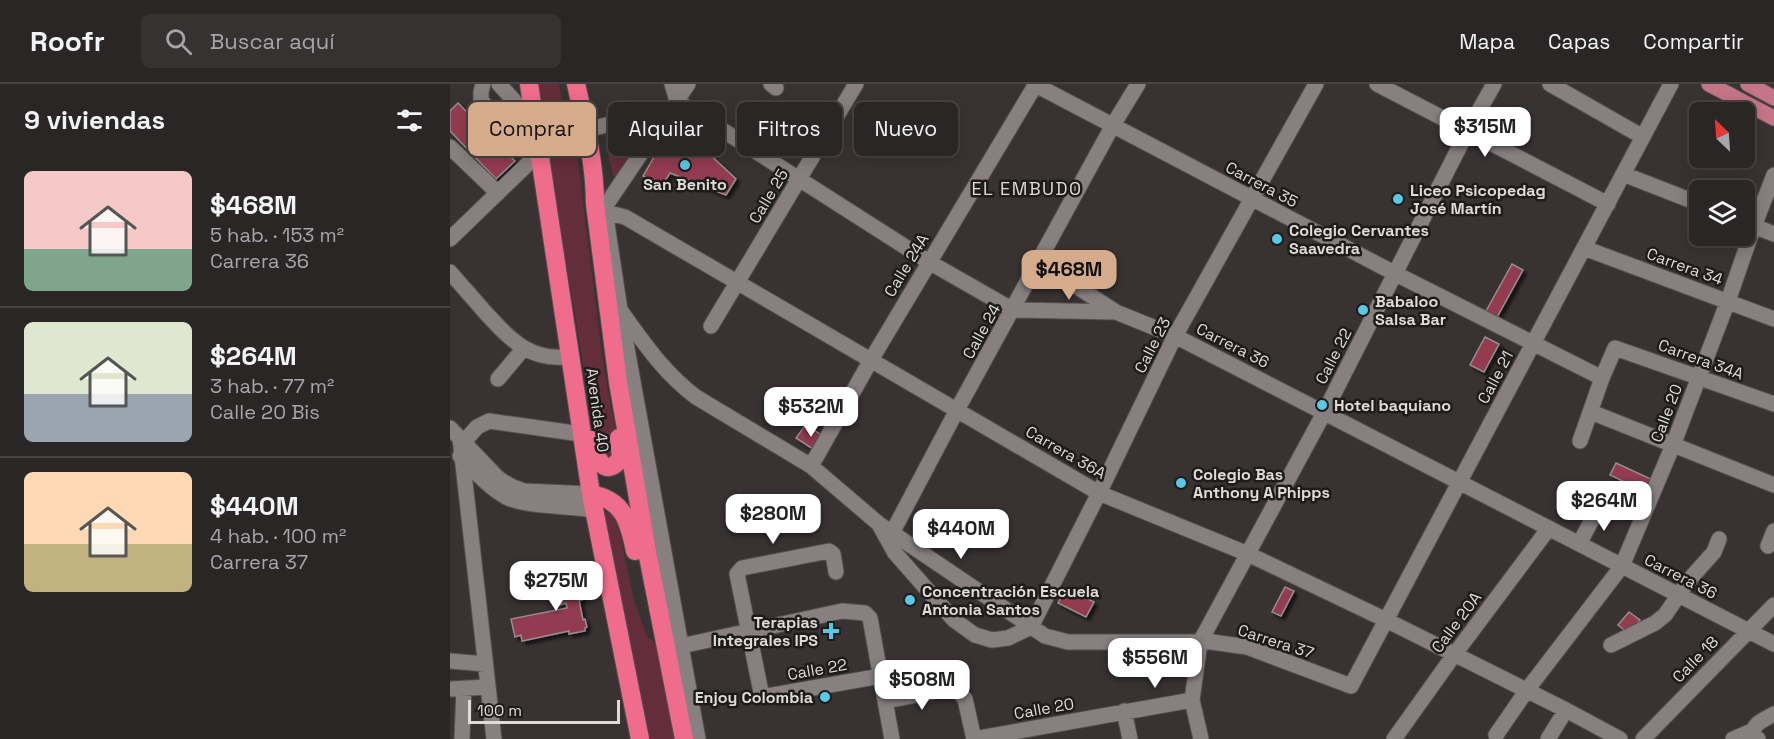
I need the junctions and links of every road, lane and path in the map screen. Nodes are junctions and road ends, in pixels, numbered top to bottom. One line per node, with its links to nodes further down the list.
1 (483, 84): 18 (street)
2 (499, 84): 19 (street)
3 (529, 84): 20 (highway, Avenida 40)
4 (576, 84): 21 (highway, Avenida 40)
5 (672, 84): 22 (street)
6 (688, 84): 23 (street)
7 (856, 84): 37 (street, Calle 25)
8 (1035, 84): 25 (street, Carrera 35); 49 (street, Calle 24A)
9 (1137, 84): 25 (street, Calle 24)
10 (1316, 84): 39 (street, Calle 23)
11 (1377, 84): 26 (street)
12 (1494, 84): 26 (street, Calle 22)
13 (1550, 84): 28 (street)
14 (1671, 84): 28 (street, Calle 21)
15 (1709, 84): 24 (main road)
16 (1748, 84): 17 (main road)
17 (1774, 98)
18 (484, 102)
19 (515, 102)
20 (532, 102)
21 (580, 102)
22 (675, 102)
23 (677, 102)
24 (1774, 118)
25 (1113, 125): 39 (street, Carrera 35); 50 (street, Calle 24)
26 (1468, 130): 41 (street); 52 (street, Calle 22)
27 (725, 135): 37 (street, Carrera 36)
28 (1643, 136): 34 (street, Calle 21)
29 (450, 147): 38 (street)
30 (536, 156): 38 (street)
31 (539, 156): 63 (highway, Avenida 40)
32 (591, 156): 36 (highway, Avenida 40)
33 (641, 156): 42 (street)
34 (1623, 174): 40 (street); 41 (street, Calle 21)
35 (1774, 175): 43 (street, Calle 20)
36 (595, 178): 42 (street, Avenida 40); 68 (highway, Avenida 40)
37 (799, 180): 49 (street, Carrera 36); 53 (street, Calle 25)
38 (498, 193): 46 (street)
39 (1252, 200): 52 (street, Carrera 35); 60 (street, Calle 23)
40 (1689, 200)
41 (1608, 204): 48 (street, Calle 21)
42 (605, 210): 53 (street, Carrera 36A); 55 (street, Avenida 40)
43 (1755, 212)
44 (1755, 226): 45 (street)
45 (1774, 234)
46 (450, 239)
47 (1743, 246): 54 (street, Calle 20)
48 (1584, 248): 54 (street, Carrera 34); 61 (street, Calle 21)
49 (929, 262): 56 (street, Carrera 36); 64 (street, Calle 24A)
50 (1039, 262): 56 (street, Calle 24); 57 (street)
51 (450, 272): 62 (street)
52 (1395, 274): 61 (street, Carrera 35); 72 (street, Calle 22)
53 (737, 282): 59 (street, Calle 25); 64 (street, Carrera 36A)
54 (1728, 302): 58 (street, Carrera 34); 65 (street, Calle 20)
55 (620, 310): 78 (street, Carrera 37); 105 (street, Avenida 40)
56 (1013, 310): 57 (street, Carrera 36); 71 (street, Calle 24)
57 (1116, 312): 60 (street, Carrera 36)
58 (1774, 319)
59 (711, 326)
60 (1175, 336): 72 (street, Carrera 36); 83 (street, Calle 23)
61 (1533, 343): 66 (street, Carrera 35); 79 (street, Calle 21)
62 (524, 348): 63 (street); 67 (street)
63 (571, 356): 70 (highway, Avenida 40)
64 (871, 360): 71 (street, Carrera 36A); 78 (street, Calle 24A)
65 (1699, 376): 66 (street, Carrera 34A); 69 (street, Carrera 34A); 77 (street, Calle 20)
66 (1602, 378): 73 (street)
67 (498, 379)
68 (618, 382): 70 (highway); 99 (highway, Avenida 40)
69 (1774, 404)
70 (578, 408): 74 (highway, Avenida 40)
71 (957, 410): 83 (street, Carrera 36A); 89 (street, Calle 24)
72 (1324, 412): 79 (street, Carrera 36); 93 (street, Calle 22)
73 (1591, 412): 75 (street); 77 (street)
74 (581, 434): 76 (street); 84 (highway, Avenida 40)
75 (1580, 441)
76 (457, 442): 80 (street); 84 (street)
77 (1673, 445): 81 (street); 94 (street, Calle 20)
78 (811, 466): 86 (street, Carrera 37)
79 (1459, 482): 87 (street, Carrera 36); 98 (street, Calle 21)
80 (465, 483): 82 (street); 109 (street)
81 (1774, 485)
82 (450, 490)
83 (1100, 493): 93 (street, Carrera 36A); 100 (street, Calle 23)
84 (593, 502): 99 (highway); 125 (highway, Avenida 40)
85 (1600, 505): 91 (street)
86 (879, 524): 89 (street, Carrera 37); 100 (street)
87 (1549, 528): 91 (street, Carrera 36); 107 (street, Calle 20A)
88 (1774, 531): 92 (street)
89 (892, 533): 100 (street, Carrera 37)
90 (1719, 539): 96 (street)
91 (1579, 544): 94 (street, Carrera 36)
92 (1768, 546)
93 (1248, 554): 98 (street, Carrera 36A); 103 (street, Calle 22)
94 (1622, 566): 96 (street, Carrera 36); 115 (street, Calle 20)
95 (836, 572): 102 (street)
96 (1678, 595): 101 (street, Carrera 36); 106 (street)
97 (1774, 605): 101 (street, Calle 18)
98 (1386, 620): 107 (street, Carrera 36A); 112 (street, Calle 21)
99 (662, 621): 110 (highway, Avenida 40)
100 (1031, 627): 103 (street, Carrera 37)
101 (1748, 631): 104 (street, Carrera 36); 135 (street, Calle 18)
102 (748, 632): 105 (street); 111 (street, Calle 22); 111 (street)
103 (1200, 642): 112 (street, Carrera 37); 116 (street)
104 (1774, 644)
105 (681, 645): 110 (highway); 127 (street, Avenida 40)
106 (1611, 645)
107 (1454, 655): 115 (street, Carrera 36A); 132 (street, Calle 20A)
108 (450, 661): 109 (street)
109 (485, 664): 113 (street)
110 (669, 668): 126 (highway, Avenida 40)
111 (881, 676): 117 (street)
112 (1351, 686)
113 (488, 687): 114 (street); 124 (street)
114 (457, 689): 123 (street)
115 (1527, 690): 118 (street); 121 (street, Calle 20)
116 (1192, 700): 119 (street, Calle 20); 131 (street)
117 (886, 701): 128 (street); 129 (street)
118 (1566, 710): 133 (street); 134 (street)
119 (1124, 711): 129 (street, Calle 20); 130 (street)
120 (1774, 714): 122 (street)
121 (1496, 735)
122 (1755, 736): 136 (street)
123 (462, 739)
124 (494, 739)
125 (640, 739)
126 (684, 739)
127 (698, 739)
128 (892, 739)
129 (974, 739)
130 (1130, 739)
131 (1201, 739)
132 (1394, 739)
133 (1548, 739)
134 (1620, 739)
135 (1643, 739)
136 (1733, 739)

